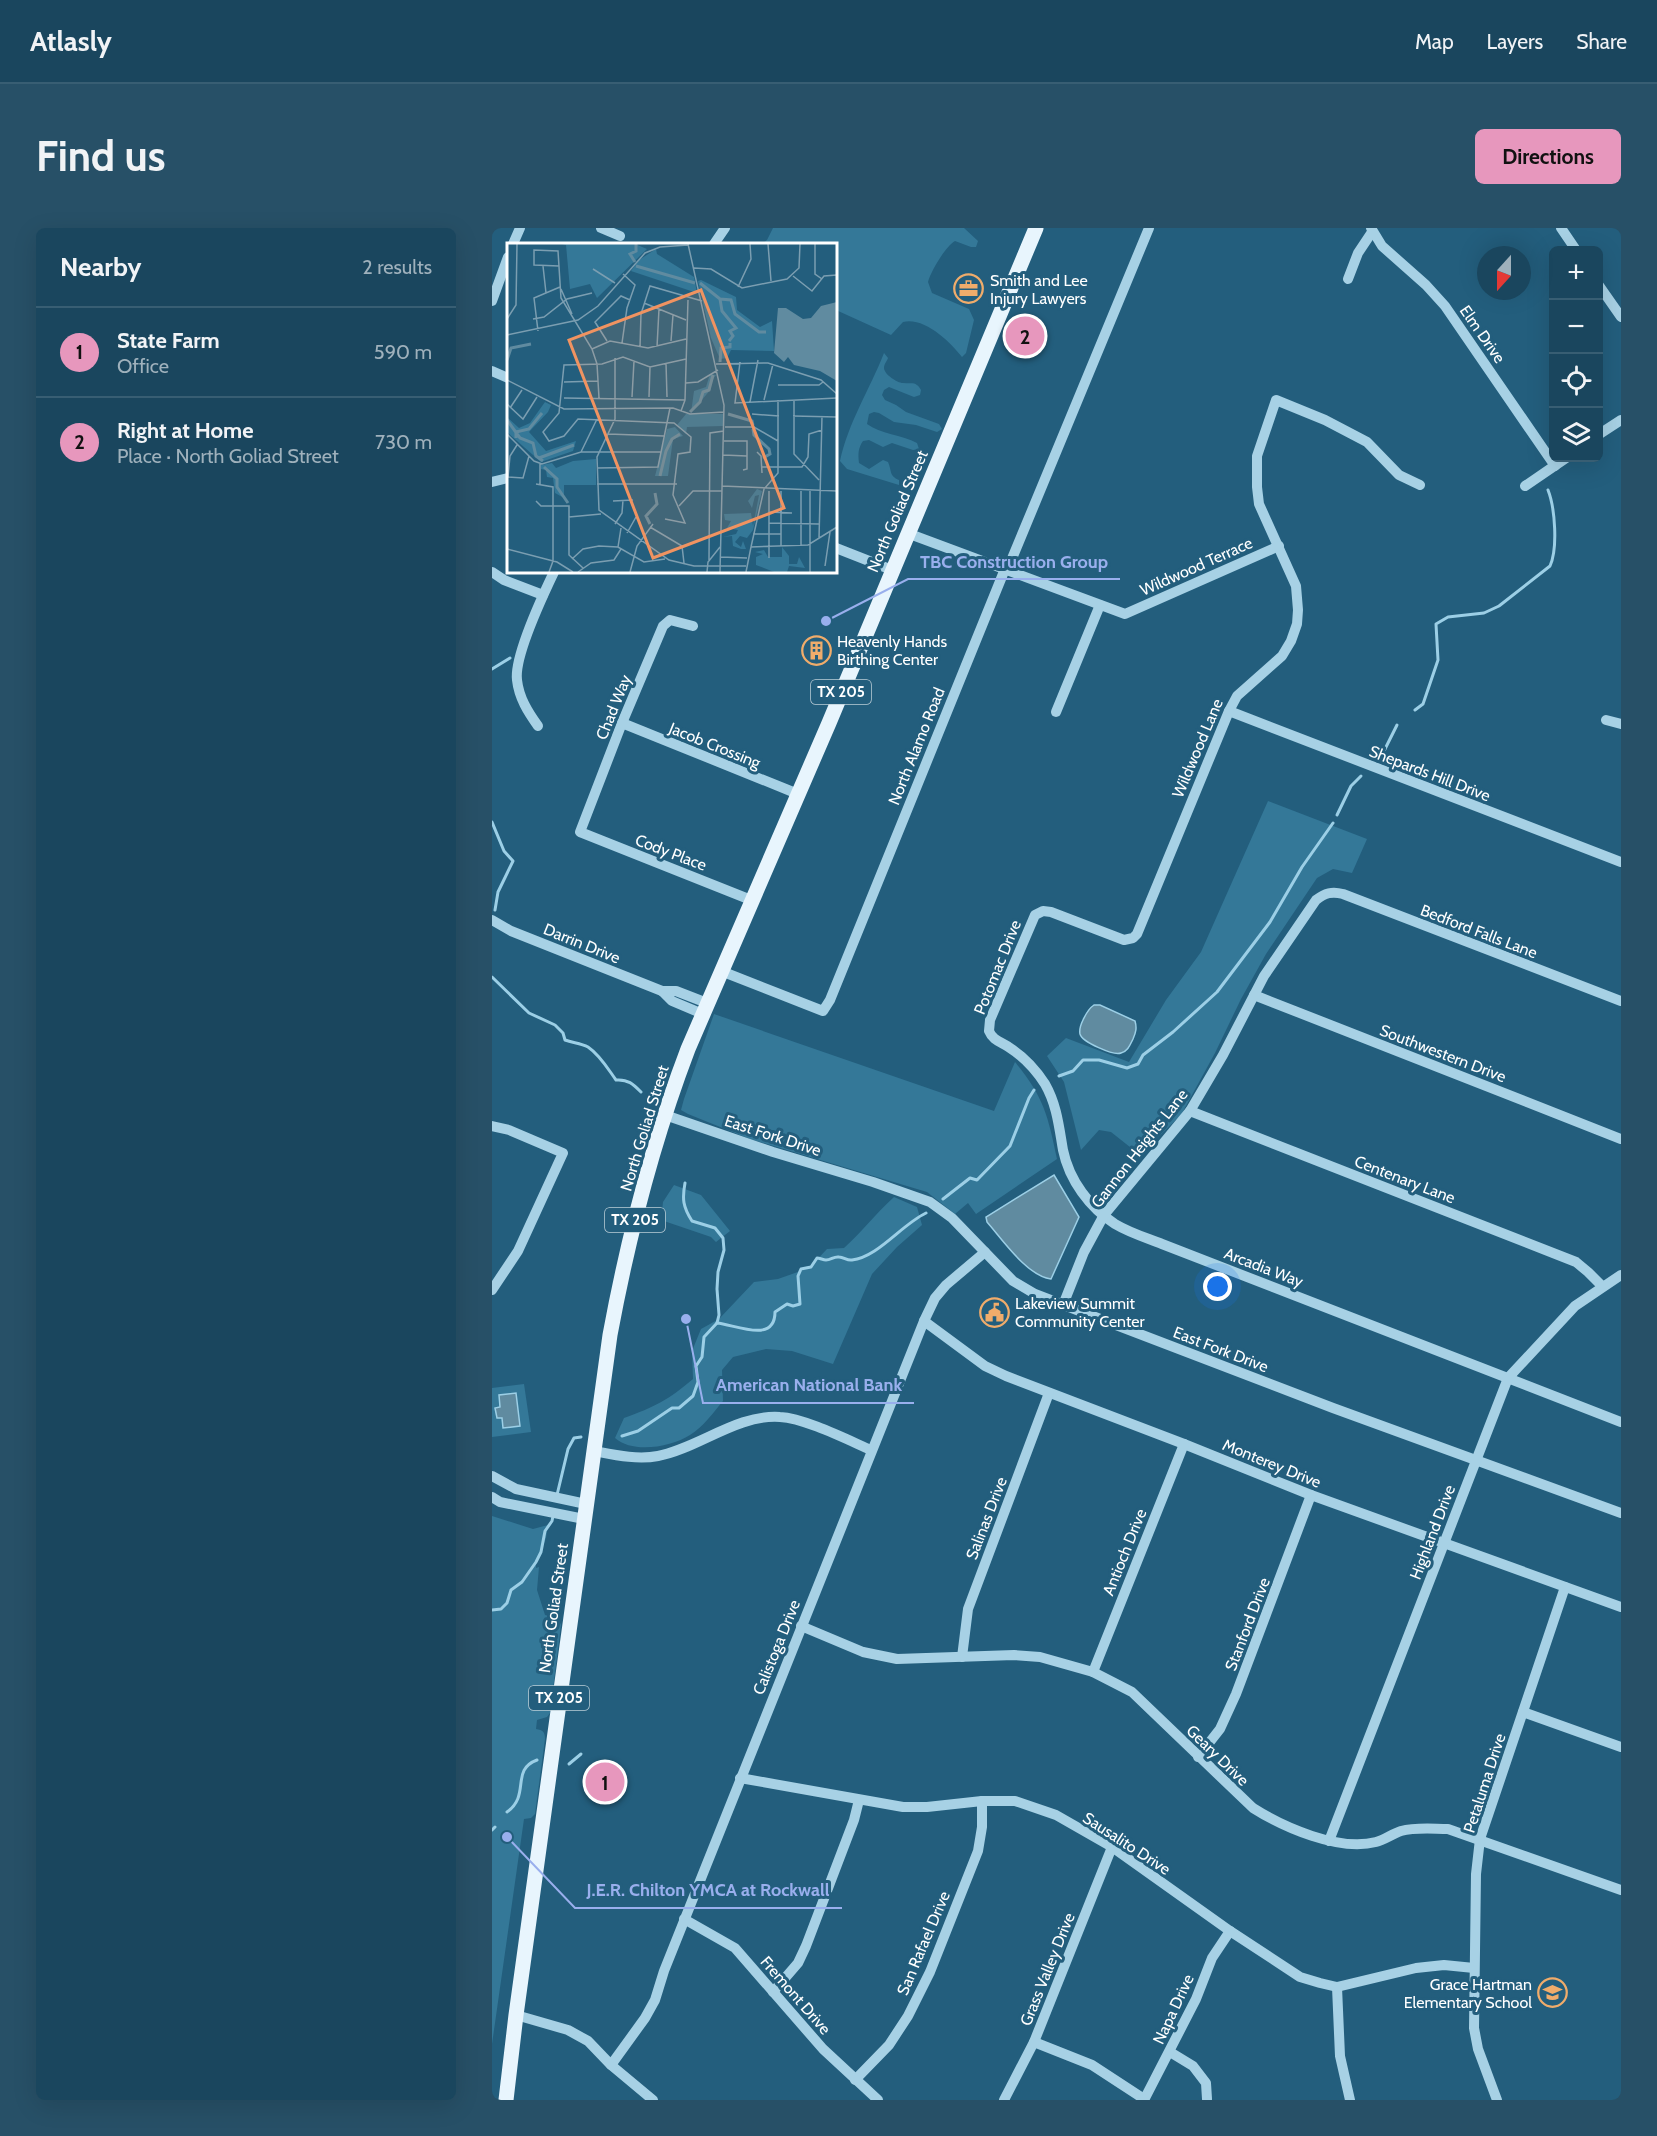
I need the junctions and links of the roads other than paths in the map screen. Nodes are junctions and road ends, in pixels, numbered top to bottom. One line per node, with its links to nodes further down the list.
1 (520, 228): 9 (street)
2 (601, 228): 8 (street)
3 (725, 228): 10 (street)
4 (1036, 228): 27 (main road, North Goliad Street / TX 205)
5 (1149, 228): 30 (street, North Alamo Road)
6 (1561, 228): 11 (street)
7 (1372, 230): 13 (street, Elm Drive); 22 (street, Elm Drive)
8 (620, 236)
9 (513, 243)
10 (715, 243)
11 (1573, 246)
12 (507, 260): 15 (street)
13 (1348, 279)
14 (1603, 290): 16 (street)
15 (492, 301)
16 (1621, 317)
17 (492, 371): 18 (street)
18 (507, 378)
19 (1621, 420): 20 (street)
20 (1603, 432)
21 (1560, 462): 22 (street)
22 (1555, 465): 26 (street)
23 (507, 478): 24 (street)
24 (492, 482)
25 (1420, 485): 28 (street, Wildwood Lane)
26 (1525, 486)
27 (908, 533): 30 (street); 31 (main road, North Goliad Street / TX 205)
28 (1279, 546): 35 (street, Wildwood Terrace); 37 (street, Wildwood Lane)
29 (837, 548): 31 (street)
30 (1005, 569): 35 (street); 50 (street, North Alamo Road)
31 (892, 570): 43 (main road, North Goliad Street / TX 205)
32 (492, 572): 34 (street)
33 (554, 573): 34 (street)
34 (543, 595): 42 (street)
35 (1100, 605): 38 (street)
36 (693, 626): 40 (street, Chad Way)
37 (1229, 711): 45 (street, Shepards Hill Drive); 48 (street, Wildwood Lane)
38 (1056, 712)
39 (1606, 720): 41 (street)
40 (622, 723): 43 (street, Jacob Crossing); 44 (street, Chad Way)
41 (1621, 724)
42 (538, 726)
43 (798, 794): 47 (main road, North Goliad Street / TX 205)
44 (580, 832): 47 (street, Cody Place)
45 (1621, 862)
46 (1326, 894): 51 (street, Gannon Heights Lane); 52 (street, Bedford Falls Lane)
47 (751, 900): 50 (main road, North Goliad Street / TX 205)
48 (1039, 913): 54 (street, Potomac Drive)
49 (492, 920): 53 (street, Darrin Drive)
50 (721, 971): 53 (main road, North Goliad Street / TX 205)
51 (1254, 995): 55 (street, Gannon Heights Lane); 58 (street, Southwestern Drive)
52 (1621, 1001)
53 (705, 1008): 56 (main road, North Goliad Street / TX 205)
54 (991, 1036): 59 (street, Arcadia Way)
55 (1190, 1111): 59 (street, Gannon Heights Lane); 62 (street, Centenary Lane)
56 (665, 1115): 60 (street, East Fork Drive); 71 (main road, North Goliad Street / TX 205)
57 (492, 1126): 63 (street)
58 (1621, 1139)
59 (1104, 1215): 64 (street, Gannon Heights Lane); 66 (street, Arcadia Way)
60 (985, 1252): 64 (street, East Fork Drive); 65 (street, Calistoga Drive)
61 (1621, 1275): 62 (street, Highland Drive)
62 (1602, 1287): 66 (street, Highland Drive)
63 (492, 1290)
64 (1063, 1305): 72 (street, East Fork Drive)
65 (924, 1321): 67 (street, Monterey Drive); 70 (street, Calistoga Drive)
66 (1508, 1378): 68 (street, Arcadia Way); 72 (street, Highland Drive)
67 (1049, 1393): 69 (street, Monterey Drive); 83 (street, Salinas Drive)
68 (1621, 1422)
69 (1184, 1444): 74 (street, Monterey Drive); 84 (street, Antioch Drive)
70 (871, 1450): 71 (street); 82 (street, Calistoga Drive)
71 (594, 1451): 76 (main road, North Goliad Street / TX 205)
72 (1476, 1460): 77 (street, East Fork Drive); 79 (street, Highland Drive)
73 (492, 1476): 76 (street)
74 (1311, 1495): 79 (street, Monterey Drive); 87 (street, Stanford Drive)
75 (492, 1497): 78 (street)
76 (586, 1504): 78 (main road, North Goliad Street / TX 205)
77 (1621, 1513)
78 (584, 1520): 100 (main road, North Goliad Street / TX 205)
79 (1444, 1543): 80 (street, Monterey Drive); 92 (street, Highland Drive)
80 (1565, 1587): 81 (street, Monterey Drive); 85 (street, Petaluma Drive)
81 (1621, 1607)
82 (801, 1626): 83 (street, Geary Drive); 88 (street, Calistoga Drive)
83 (962, 1657): 84 (street, Geary Drive)
84 (1092, 1672): 87 (street, Geary Drive)
85 (1523, 1712): 86 (street); 91 (street, Petaluma Drive)
86 (1621, 1748)
87 (1198, 1757): 92 (street, Geary Drive)
88 (740, 1778): 89 (street, Sausalito Drive); 95 (street, Calistoga Drive)
89 (859, 1800): 90 (street, Sausalito Drive); 99 (street)
90 (982, 1801): 93 (street, Sausalito Drive); 104 (street, San Rafael Drive)
91 (1480, 1839): 92 (street, Geary Drive); 94 (street, Geary Drive); 97 (street, Petaluma Drive)
92 (1329, 1841)
93 (1112, 1847): 96 (street, Sausalito Drive); 101 (street, Grass Valley Drive)
94 (1621, 1890)
95 (684, 1919): 99 (street, Fremont Drive); 103 (street, Calistoga Drive)
96 (1230, 1931): 98 (street, Sausalito Drive); 102 (street, Napa Drive)
97 (1474, 1968): 98 (street, Sausalito Drive); 112 (street, Petaluma Drive)
98 (1337, 1987): 111 (street)
99 (773, 1992): 104 (street, Fremont Drive)
100 (516, 2015): 103 (street); 106 (main road, North Goliad Street / TX 205)
101 (1034, 2042): 109 (street, Grass Valley Drive); 110 (street)
102 (1170, 2052): 105 (street); 110 (street, Napa Drive)
103 (611, 2065): 107 (street)
104 (855, 2080): 108 (street, Fremont Drive)
105 (1207, 2099)
106 (506, 2100)
107 (653, 2100)
108 (878, 2100)
109 (1004, 2100)
110 (1144, 2100)
111 (1350, 2100)
112 (1497, 2100)

